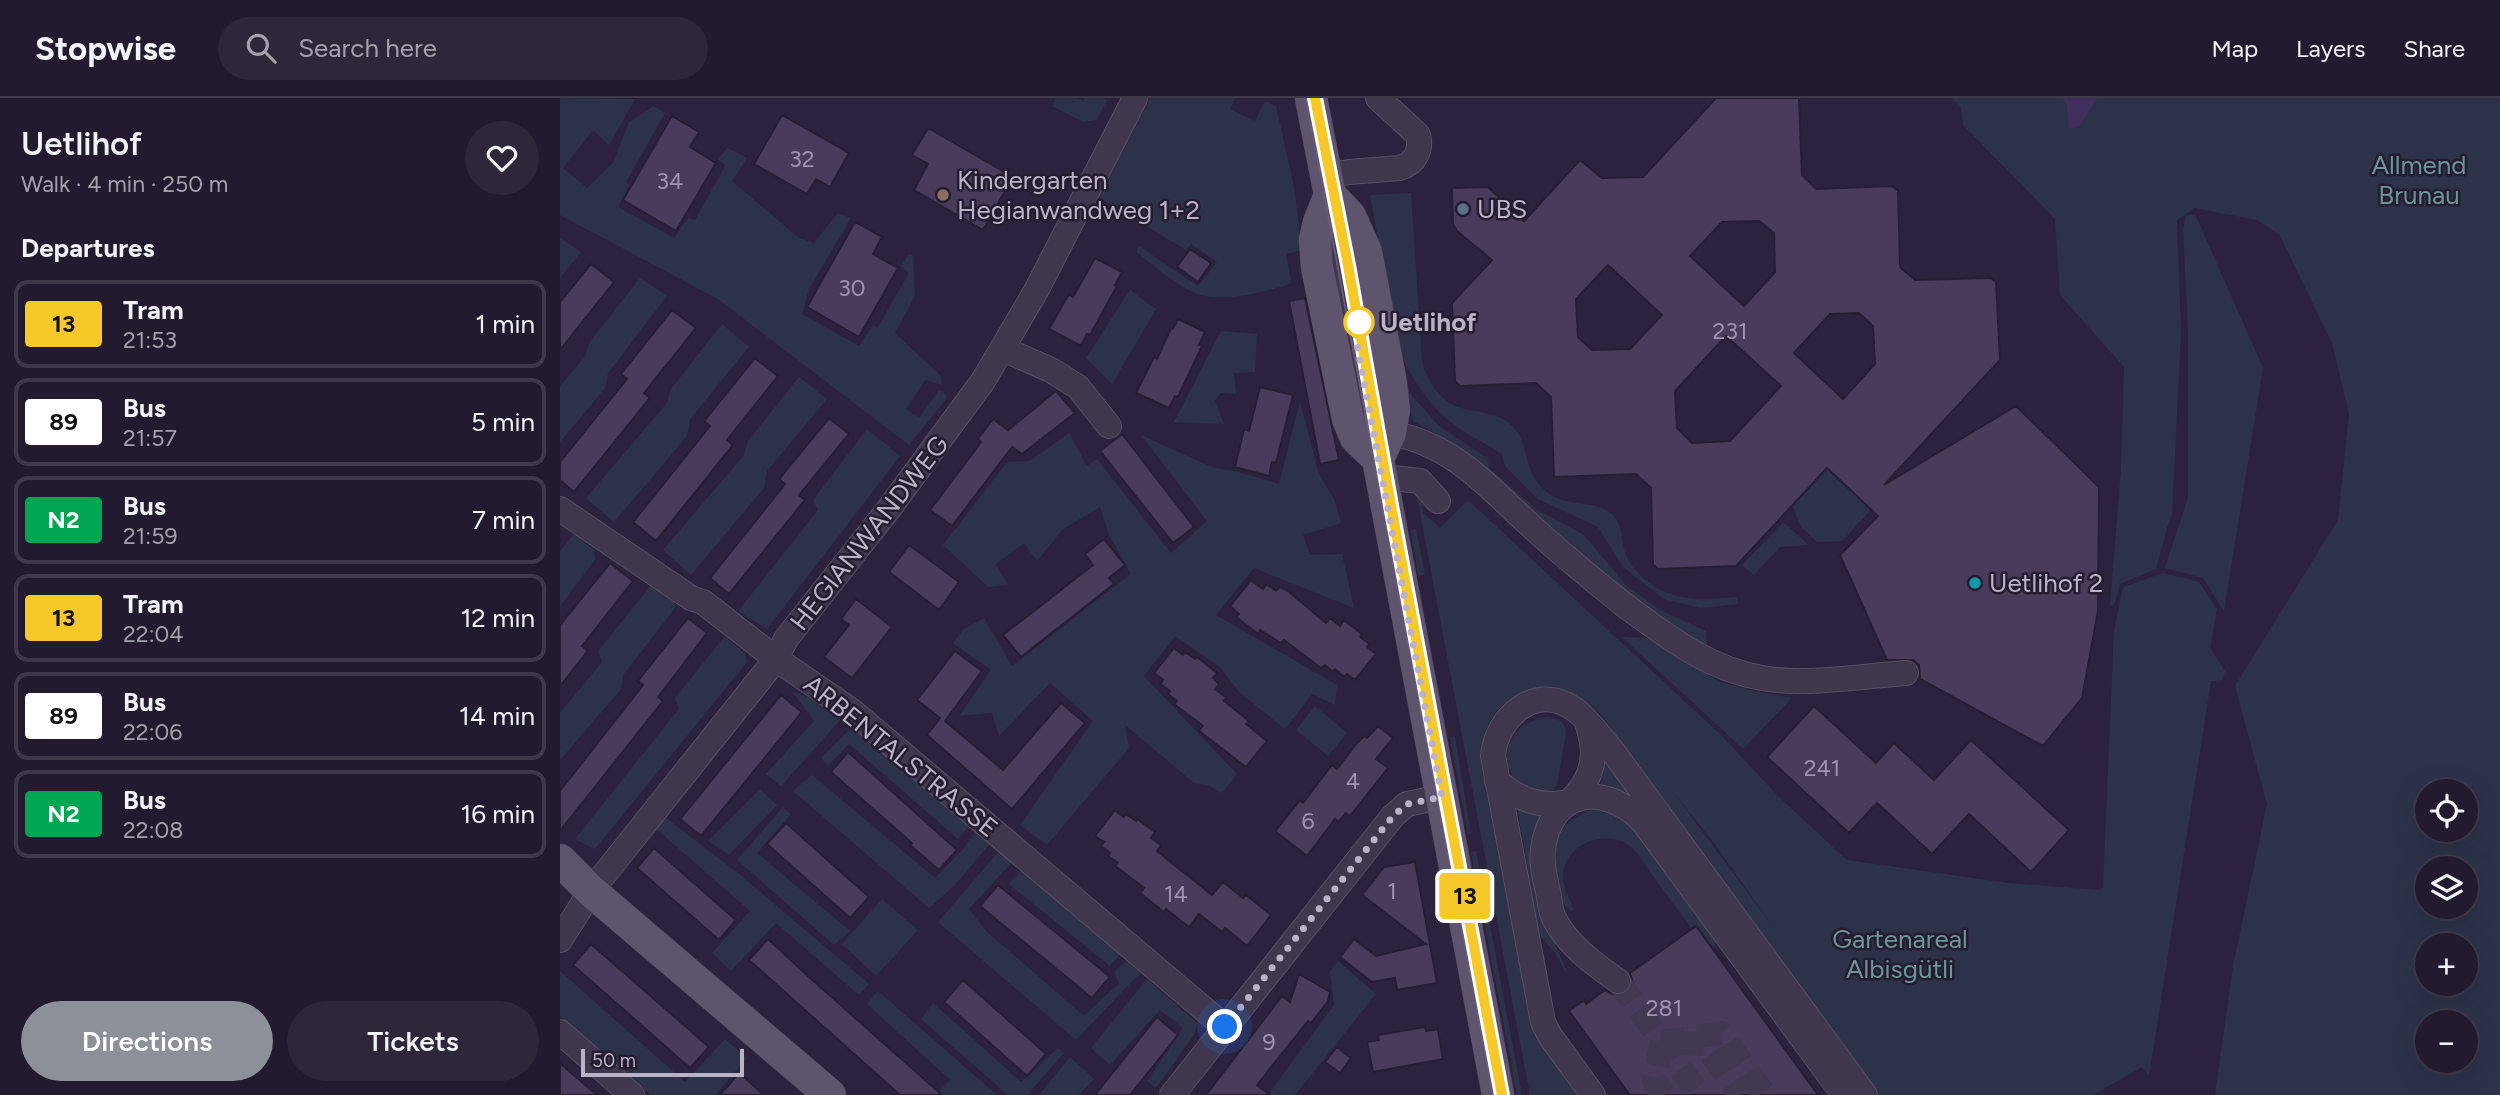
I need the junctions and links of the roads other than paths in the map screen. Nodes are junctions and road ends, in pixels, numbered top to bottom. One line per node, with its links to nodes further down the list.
1 (1135, 98): 5 (street, HEGIANWANDWEG)
2 (1311, 98): 4 (main road)
3 (1378, 98): 4 (street)
4 (1328, 186): 7 (main road); 7 (main road)
5 (1003, 349): 6 (street); 10 (street, HEGIANWANDWEG)
6 (1110, 426)
7 (1383, 457): 8 (street); 11 (street); 14 (main road)
8 (1438, 501)
9 (560, 509): 10 (street, ARBENTALSTRASSE)
10 (776, 659): 18 (street, HEGIANWANDWEG); 22 (street, ARBENTALSTRASSE)
11 (1906, 673)
12 (1586, 722): 13 (street); 15 (street); 31 (street)
13 (1497, 781): 15 (street); 28 (street)
14 (1442, 797): 22 (street); 27 (main road)
15 (1569, 802): 20 (street); 21 (street)
16 (560, 860): 18 (main road)
17 (560, 879): 18 (main road)
18 (591, 891): 19 (street, HEGIANWANDWEG); 25 (main road)
19 (560, 940)
20 (1732, 943): 29 (street); 30 (street)
21 (1618, 981)
22 (1225, 1027): 26 (street)
23 (560, 1032): 24 (street)
24 (632, 1095)
25 (830, 1095)
26 (1172, 1095)
27 (1498, 1095)
28 (1593, 1095)
29 (1827, 1095)
30 (1844, 1095)
31 (1866, 1095)

